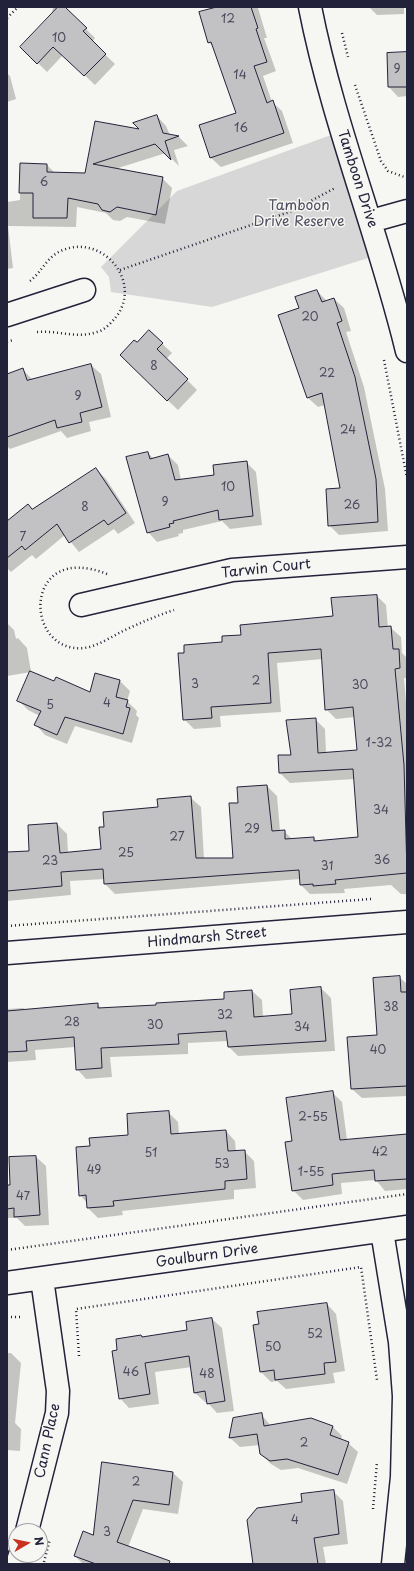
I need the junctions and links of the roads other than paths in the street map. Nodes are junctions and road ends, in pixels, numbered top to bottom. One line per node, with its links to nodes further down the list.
1 (310, 7): 3 (street, Tamboon Drive)
2 (407, 211): 3 (street)
3 (371, 221): 6 (street, Tamboon Drive)
4 (84, 290): 5 (street)
5 (7, 315)
6 (407, 351)
7 (407, 557): 8 (street, Tarwin Court)
8 (81, 605)
9 (407, 922): 10 (street, Hindmarsh Street)
10 (7, 953)
11 (407, 1227): 12 (street, Goulburn Drive)
12 (382, 1231): 13 (street, Goulburn Drive); 16 (street)
13 (42, 1279): 14 (street, Goulburn Drive); 15 (street, Cann Place)
14 (7, 1283)
15 (29, 1523)
16 (393, 1564)

